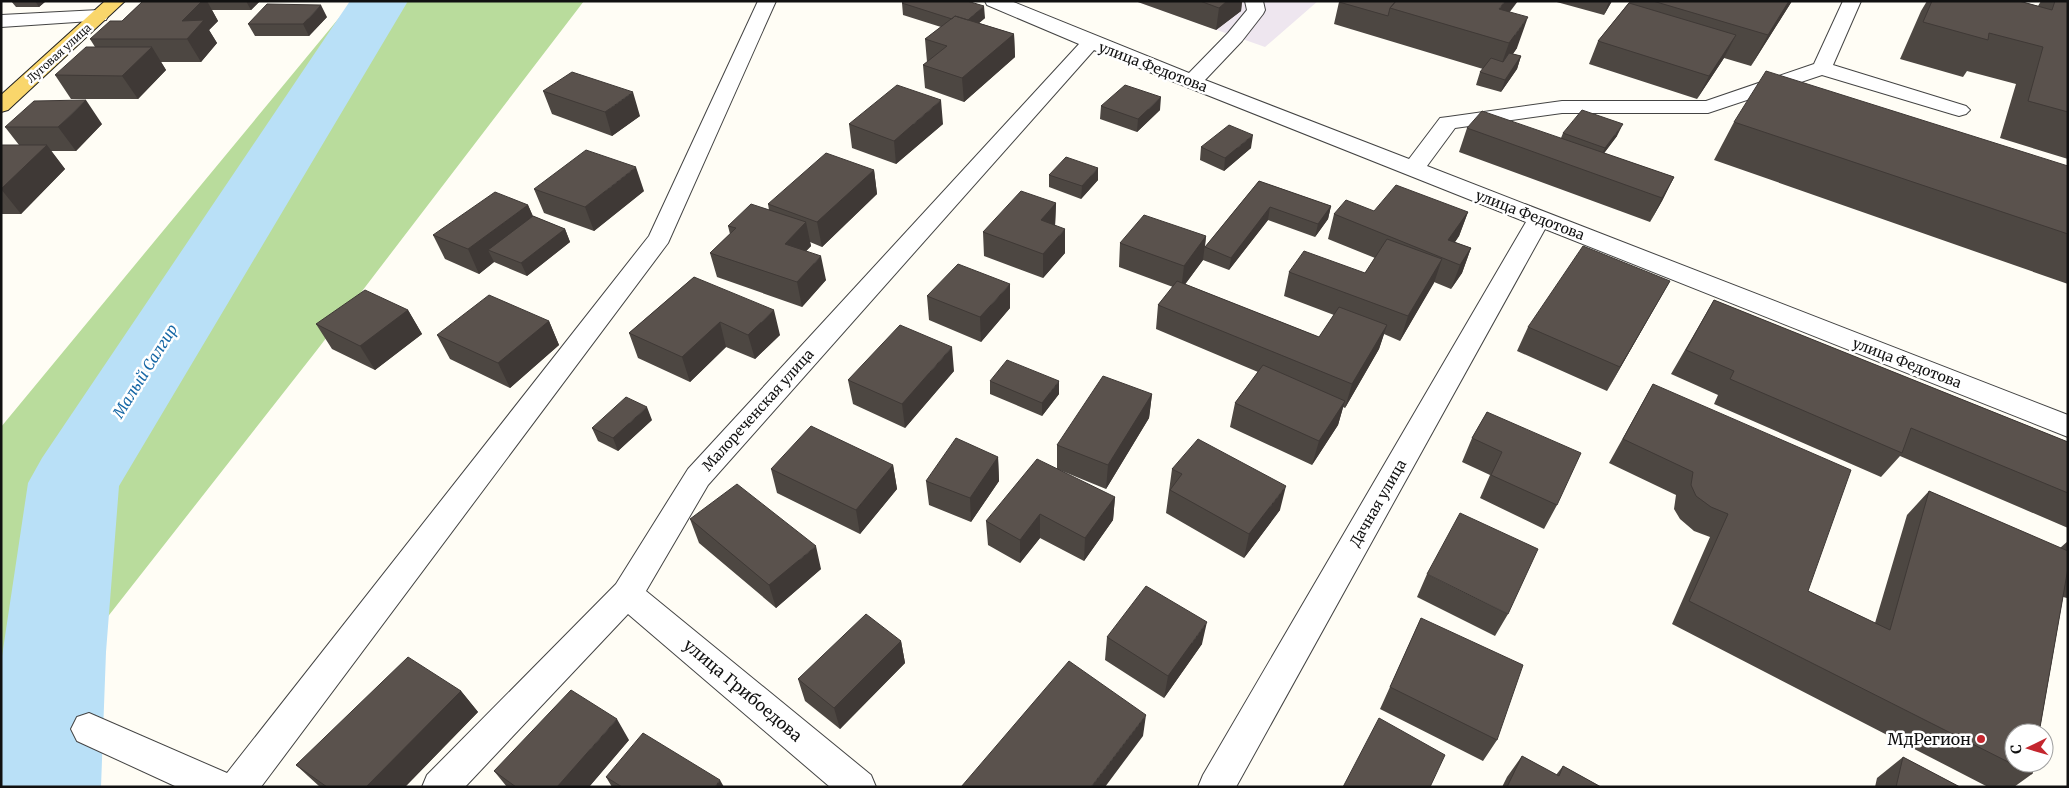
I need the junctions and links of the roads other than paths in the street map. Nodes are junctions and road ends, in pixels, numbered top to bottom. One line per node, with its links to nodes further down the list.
1 (116, 1): 6 (main road, Луговая улица)
2 (768, 1): 19 (street)
3 (994, 1): 8 (street, улица Федотова)
4 (1254, 1): 10 (street)
5 (1852, 1): 9 (street)
6 (99, 16): 7 (street); 11 (main road, Луговая улица)
7 (1, 21)
8 (1091, 42): 10 (street, улица Федотова); 16 (street, Малореченская улица)
9 (1822, 68): 12 (street); 13 (street)
10 (1192, 82): 13 (street, улица Федотова)
11 (1, 106)
12 (1959, 110)
13 (1413, 169): 14 (street, улица Федотова)
14 (1539, 219): 15 (street, улица Федотова); 22 (street, Дачная улица)
15 (2068, 426)
16 (627, 594): 20 (street, Малореченская улица); 21 (street, улица Грибоедова)
17 (89, 729): 18 (street)
18 (218, 787)
19 (239, 787)
20 (440, 787)
21 (858, 787)
22 (1216, 787)

